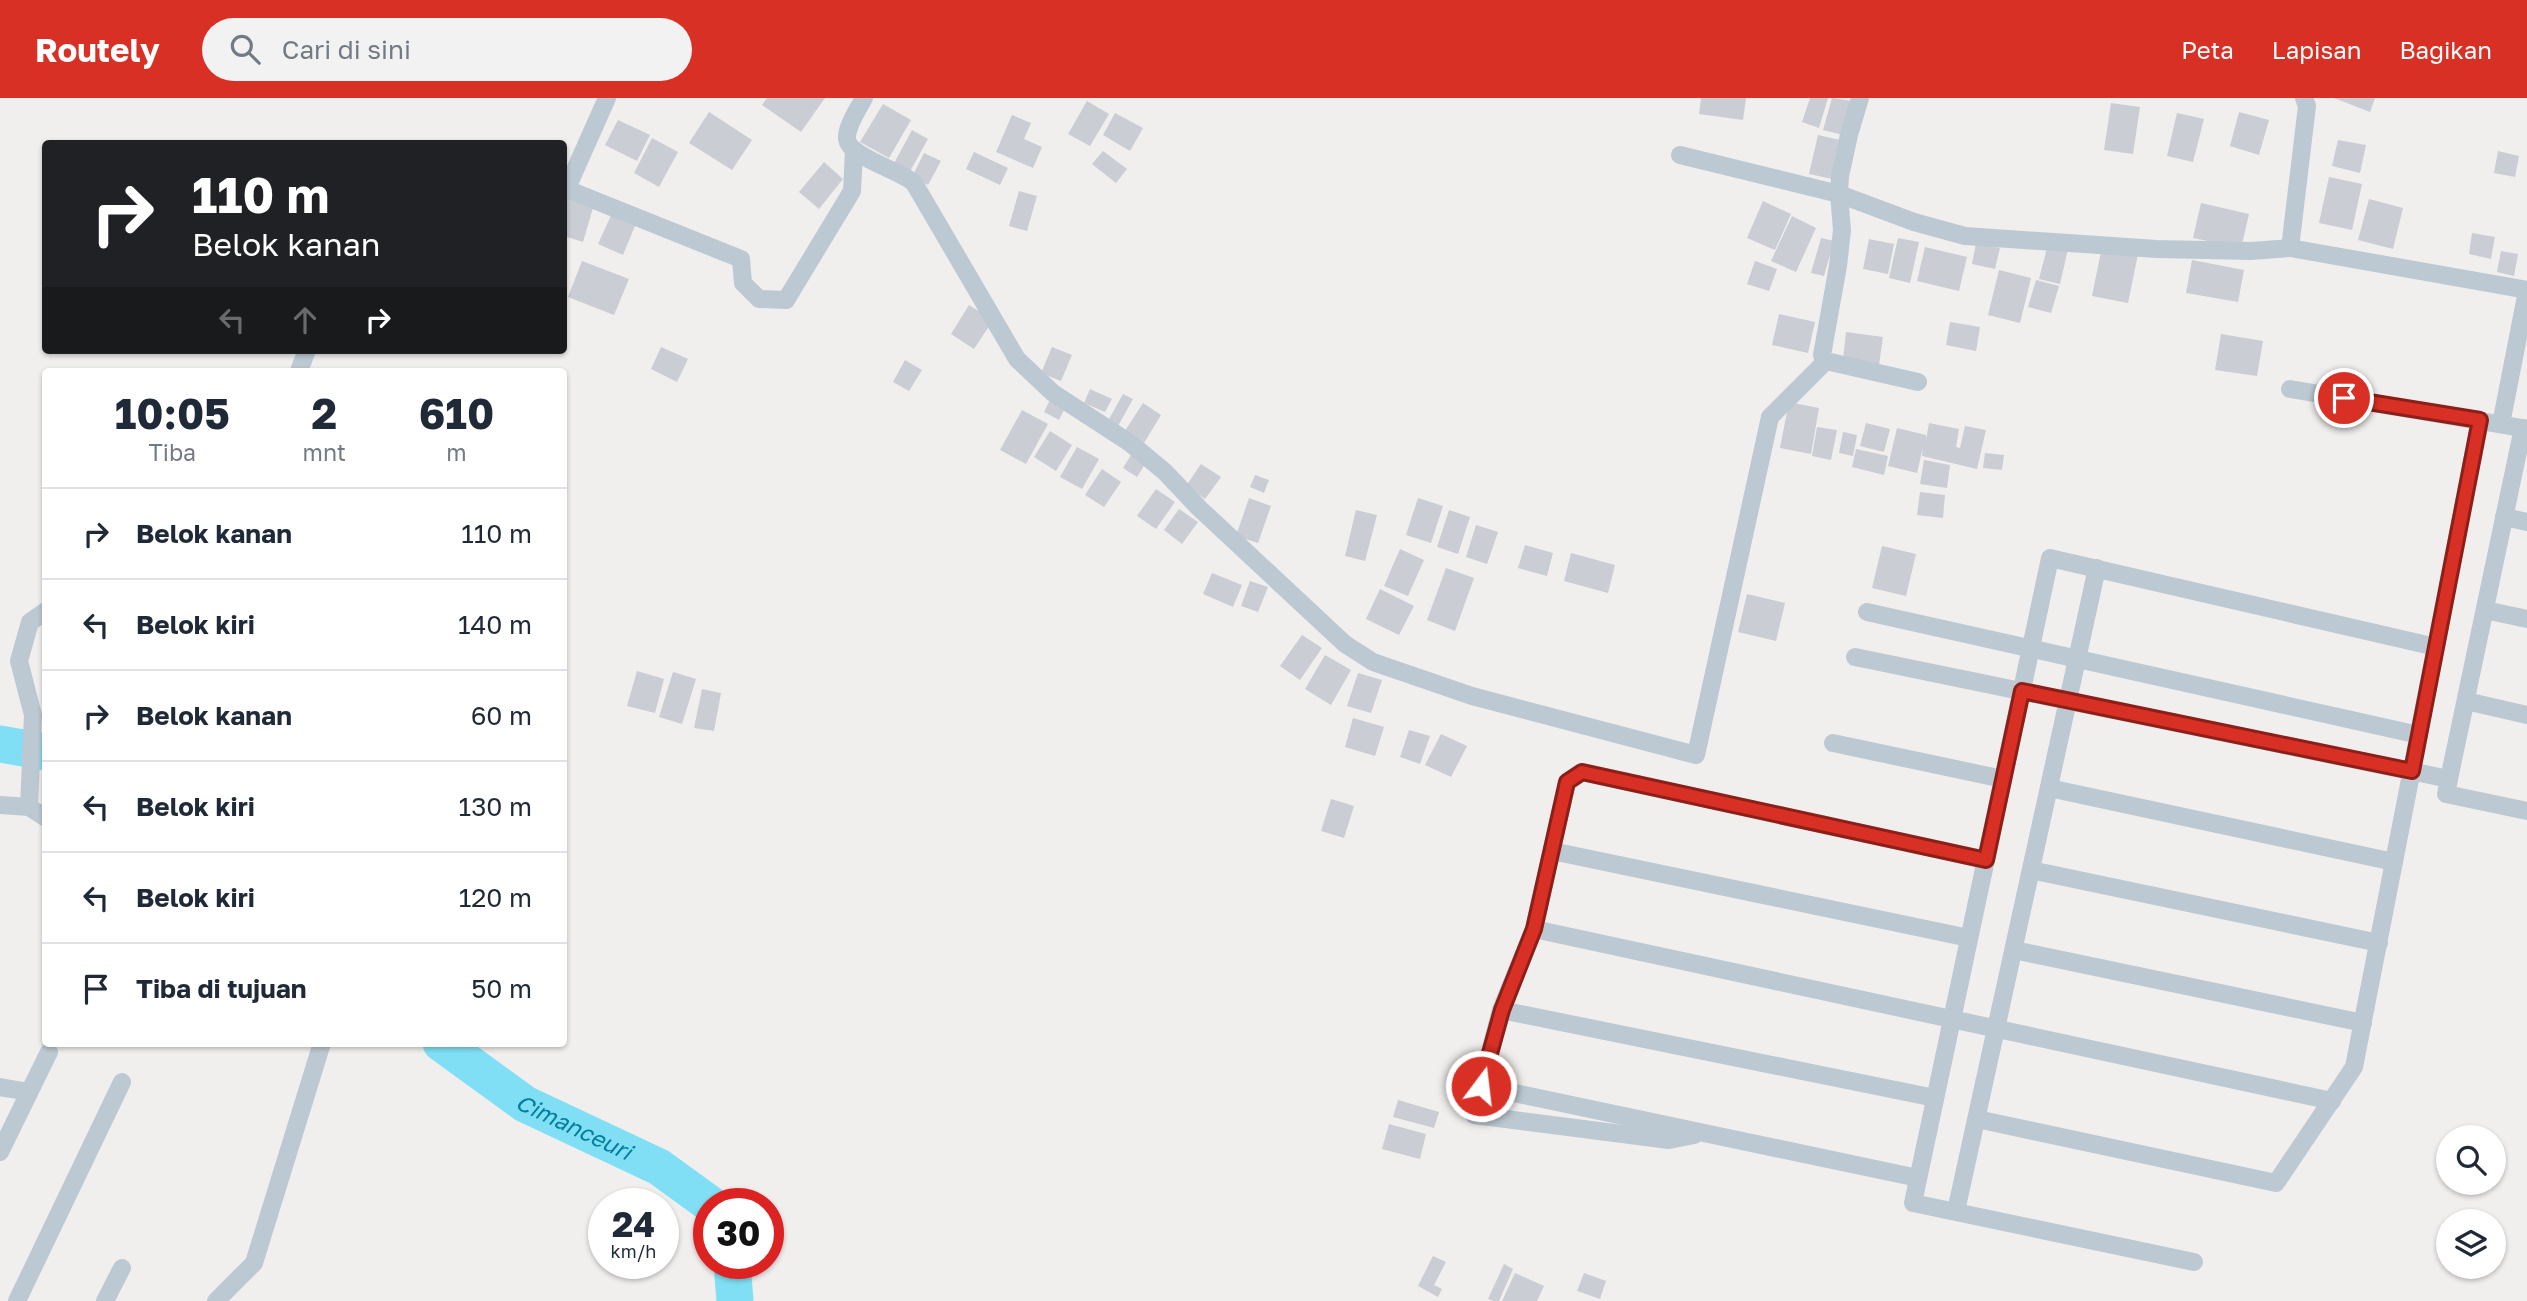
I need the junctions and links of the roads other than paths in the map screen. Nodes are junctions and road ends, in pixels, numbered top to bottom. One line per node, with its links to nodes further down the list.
1 (607, 98): 7 (street)
2 (864, 98): 5 (street)
3 (1860, 98): 9 (street)
4 (2304, 98): 10 (street)
5 (854, 150): 8 (street); 12 (street)
6 (1679, 155): 9 (street)
7 (567, 184)
8 (567, 189)
9 (1839, 194): 10 (street); 12 (street)
10 (2290, 248): 11 (street)
11 (2527, 291): 16 (street)
12 (1826, 361): 13 (street)
13 (1918, 382)
14 (2290, 388): 15 (street)
15 (2480, 420): 16 (street); 25 (street)
16 (2501, 424): 17 (street)
17 (2525, 428): 18 (street)
18 (2504, 517): 19 (street); 21 (street)
19 (2527, 522)
20 (2097, 568): 25 (street); 26 (street); 28 (street)
21 (2485, 610): 24 (street); 31 (street)
22 (1867, 612): 26 (street)
23 (42, 614): 40 (street)
24 (2527, 619)
25 (2436, 647): 33 (street)
26 (2031, 648): 28 (street); 29 (street)
27 (1855, 657): 29 (street)
28 (2077, 659): 30 (street); 33 (street)
29 (2022, 691): 30 (street); 36 (street)
30 (2068, 701): 35 (street); 38 (street)
31 (2466, 701): 32 (street); 37 (street)
32 (2527, 715)
33 (2419, 735): 35 (street)
34 (1833, 743): 36 (street)
35 (2412, 771): 37 (street); 45 (street)
36 (2003, 779): 44 (street)
37 (2449, 779): 41 (street)
38 (2049, 788): 45 (street); 46 (street)
39 (0, 806): 40 (street)
40 (29, 807): 42 (street)
41 (2527, 811)
42 (42, 815)
43 (1552, 852): 44 (street); 47 (street); 48 (street)
44 (1986, 860): 48 (street)
45 (2394, 862): 49 (street)
46 (2031, 870): 49 (street); 50 (street)
47 (1534, 929): 51 (street); 52 (street)
48 (1969, 938): 52 (street)
49 (2379, 943): 53 (street)
50 (2014, 950): 53 (street); 54 (street)
51 (1502, 1010): 58 (street); 61 (street)
52 (1952, 1020): 54 (street); 61 (street)
53 (2363, 1023): 62 (street)
54 (1997, 1028): 62 (street); 63 (street)
55 (321, 1047): 72 (street)
56 (49, 1052): 60 (street)
57 (122, 1082): 70 (street)
58 (1481, 1086): 64 (street); 64 (street)
59 (0, 1087): 60 (street)
60 (29, 1093): 65 (street)
61 (1935, 1098): 66 (street)
62 (2332, 1101): 63 (street)
63 (1977, 1119): 67 (street)
64 (1703, 1133): 66 (street)
65 (0, 1152)
66 (1918, 1178): 67 (street)
67 (1956, 1211): 68 (street)
68 (2194, 1262)
69 (122, 1268): 71 (street)
70 (17, 1301)
71 (105, 1301)
72 (216, 1301)

